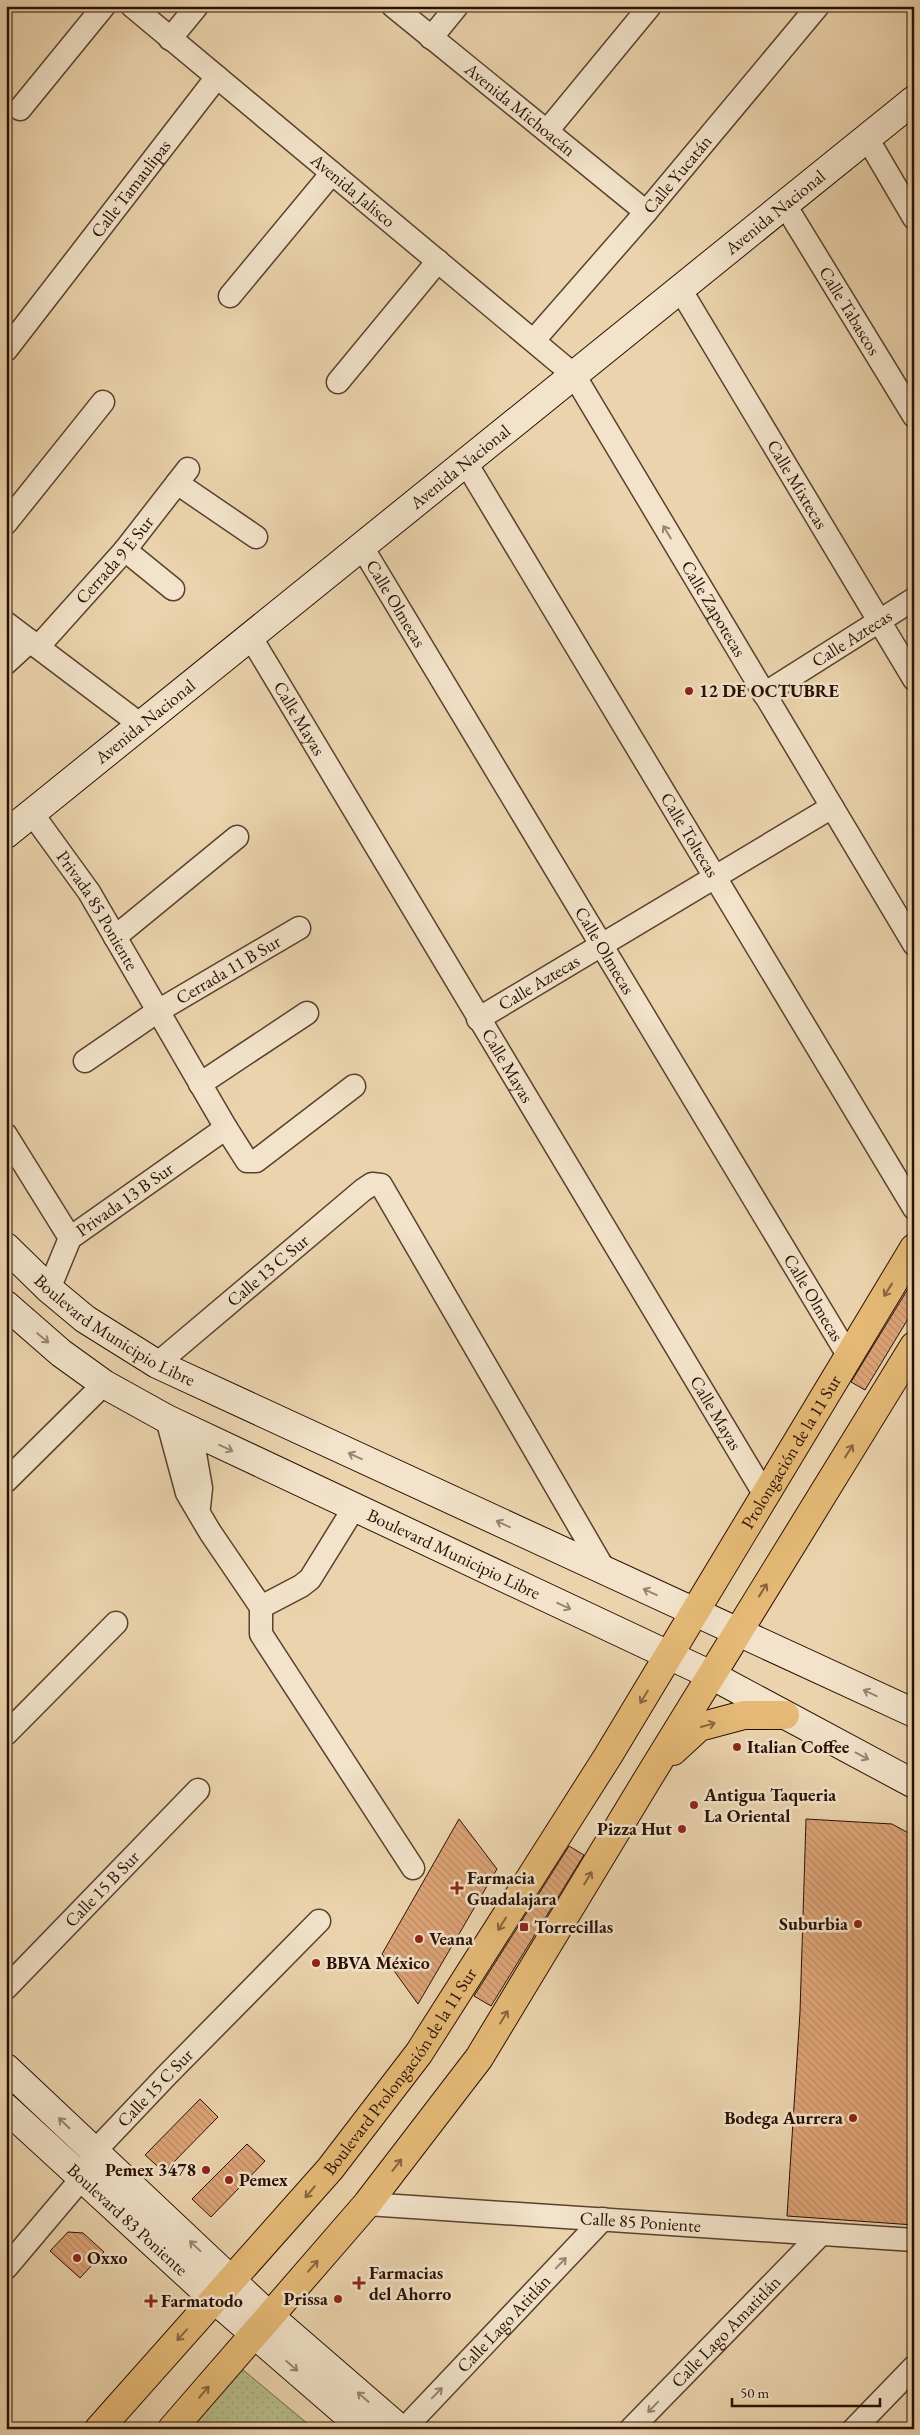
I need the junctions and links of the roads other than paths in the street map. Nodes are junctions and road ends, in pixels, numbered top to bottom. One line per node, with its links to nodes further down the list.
1 (104, 6): 12 (street)
2 (132, 6): 9 (street, Avenida Jalisco)
3 (196, 6): 9 (street)
4 (393, 6): 8 (street, Avenida Michoacán)
5 (457, 6): 8 (street)
6 (650, 6): 13 (street)
7 (818, 6): 17 (street, Calle Yucatán)
8 (430, 38): 13 (street, Avenida Michoacán)
9 (170, 39): 10 (street, Avenida Jalisco)
10 (217, 76): 15 (street, Avenida Jalisco); 23 (street, Calle Tamaulipas)
11 (914, 100): 14 (main road, Avenida Nacional)
12 (20, 109)
13 (547, 131): 17 (street, Avenida Michoacán)
14 (867, 138): 16 (main road, Avenida Nacional); 18 (street)
15 (332, 174): 19 (street, Avenida Jalisco); 21 (street)
16 (785, 204): 20 (main road, Avenida Nacional); 27 (street, Calle Tabascos)
17 (646, 212): 22 (street, Calle Yucatán)
18 (914, 218)
19 (438, 260): 22 (street, Avenida Jalisco); 25 (street)
20 (680, 289): 24 (main road, Avenida Nacional); 35 (street, Calle Mixtecas)
21 (230, 296)
22 (534, 340): 24 (street, Avenida Jalisco)
23 (6, 350)
24 (574, 375): 28 (main road, Avenida Nacional); 41 (street, Calle Zapotecas, one-way to 24)
25 (338, 382)
26 (103, 402): 29 (street)
27 (914, 416)
28 (466, 463): 31 (main road, Avenida Nacional); 47 (street, Calle Toltecas)
29 (6, 523)
30 (256, 537): 32 (street, Cerrada 9 E Sur)
31 (362, 546): 37 (main road, Avenida Nacional); 51 (street, Calle Olmecas)
32 (125, 550): 33 (street); 38 (street, Cerrada 9 E Sur)
33 (174, 589)
34 (914, 599): 35 (street, Calle Aztecas)
35 (879, 621): 40 (street, Calle Mixtecas); 41 (street, Calle Aztecas)
36 (6, 623): 38 (street)
37 (250, 636): 42 (main road, Avenida Nacional); 54 (street, Calle Mayas)
38 (34, 644): 39 (street, Cerrada 9 E Sur); 42 (street)
39 (6, 663)
40 (914, 679)
41 (764, 694): 43 (street, Calle Zapotecas)
42 (141, 725): 44 (main road, Avenida Nacional)
43 (832, 807): 47 (street, Calle Aztecas); 50 (street, Calle Zapotecas)
44 (31, 812): 45 (main road, Avenida Nacional); 49 (street, Privada 85 Poniente)
45 (6, 834)
46 (238, 837): 49 (street)
47 (714, 877): 51 (street, Calle Aztecas); 60 (street, Calle Toltecas)
48 (299, 928): 52 (street, Cerrada 11 B Sur)
49 (115, 937): 52 (street, Privada 85 Poniente)
50 (914, 944)
51 (602, 945): 54 (street, Calle Aztecas); 67 (street, Calle Olmecas)
52 (158, 1011): 55 (street); 56 (street, Privada 85 Poniente)
53 (307, 1013): 56 (street)
54 (478, 1019): 73 (street, Calle Mayas)
55 (85, 1061)
56 (200, 1084): 58 (street, Privada 85 Poniente)
57 (354, 1086): 58 (street, Privada 85 Poniente)
58 (226, 1128): 61 (street, Privada 13 B Sur)
59 (6, 1135): 61 (street)
60 (914, 1208)
61 (70, 1238): 64 (street, Privada 13 B Sur)
62 (6, 1247): 64 (main road, Boulevard Municipio Libre)
63 (914, 1248): 67 (main road, Prolongación de la 11 Sur, one-way to 67)
64 (50, 1289): 68 (main road, Boulevard Municipio Libre)
65 (6, 1306): 69 (main road, Boulevard Municipio Libre, one-way to 69)
66 (914, 1346): 80 (main road, one-way to 66)
67 (848, 1355): 73 (main road, Prolongación de la 11 Sur)
68 (157, 1364): 76 (main road, Boulevard Municipio Libre, one-way to 68); 76 (street, Calle 13 C Sur)
69 (104, 1384): 70 (main road, Boulevard Municipio Libre); 72 (street)
70 (167, 1419): 71 (main road, Boulevard Municipio Libre); 75 (street)
71 (191, 1431): 74 (main road, Boulevard Municipio Libre, one-way to 74); 75 (street)
72 (6, 1481)
73 (765, 1495): 78 (main road, Prolongación de la 11 Sur)
74 (354, 1508): 77 (street); 81 (main road, Boulevard Municipio Libre, one-way to 81)
75 (199, 1510): 77 (street)
76 (605, 1571): 78 (main road, Boulevard Municipio Libre, one-way to 76)
77 (261, 1607): 89 (street)
78 (694, 1612): 80 (main road, Boulevard Municipio Libre); 81 (main road, Prolongación de la 11 Sur)
79 (116, 1623): 85 (street)
80 (738, 1631): 82 (main road); 83 (main road, Boulevard Municipio Libre, one-way to 80)
81 (669, 1655): 82 (main road, Boulevard Municipio Libre); 101 (main road, Boulevard Prolongación de la 11 Sur, one-way to 101)
82 (711, 1675): 84 (main road, Boulevard Municipio Libre); 86 (main road)
83 (914, 1713)
84 (785, 1715): 86 (main road, one-way to 84); 87 (main road, Boulevard Municipio Libre, one-way to 87)
85 (6, 1734)
86 (647, 1780): 96 (main road, one-way to 86)
87 (914, 1784)
88 (198, 1790): 91 (street, Calle 15 B Sur)
89 (413, 1868)
90 (320, 1921): 94 (street, Calle 15 C Sur)
91 (6, 1988)
92 (6, 2068): 94 (main road, Boulevard 83 Poniente, one-way to 92)
93 (6, 2108): 95 (main road, Boulevard 83 Poniente)
94 (94, 2152): 95 (street, Calle 15 C Sur); 101 (main road, Boulevard 83 Poniente, one-way to 94)
95 (82, 2178): 100 (street, Calle 15 C Sur); 101 (main road, Boulevard 83 Poniente)
96 (367, 2204): 97 (street, Calle 85 Poniente); 102 (main road, one-way to 96)
97 (603, 2219): 98 (street, Calle 85 Poniente); 107 (street, Calle Lago Atitlán, one-way to 97)
98 (821, 2234): 99 (street, Calle 85 Poniente); 108 (street, Calle Lago Amatitlán, one-way to 108)
99 (914, 2240)
100 (6, 2268)
101 (222, 2289): 102 (main road, Boulevard 83 Poniente); 104 (main road, Boulevard Prolongación de la 11 Sur, one-way to 104)
102 (262, 2325): 105 (main road, one-way to 102); 106 (main road, Boulevard 83 Poniente, one-way to 106); 107 (main road, Boulevard 83 Poniente, one-way to 102)
103 (914, 2367): 109 (street)
104 (99, 2429)
105 (172, 2429)
106 (364, 2429)
107 (402, 2429)
108 (631, 2429)
109 (854, 2429)

